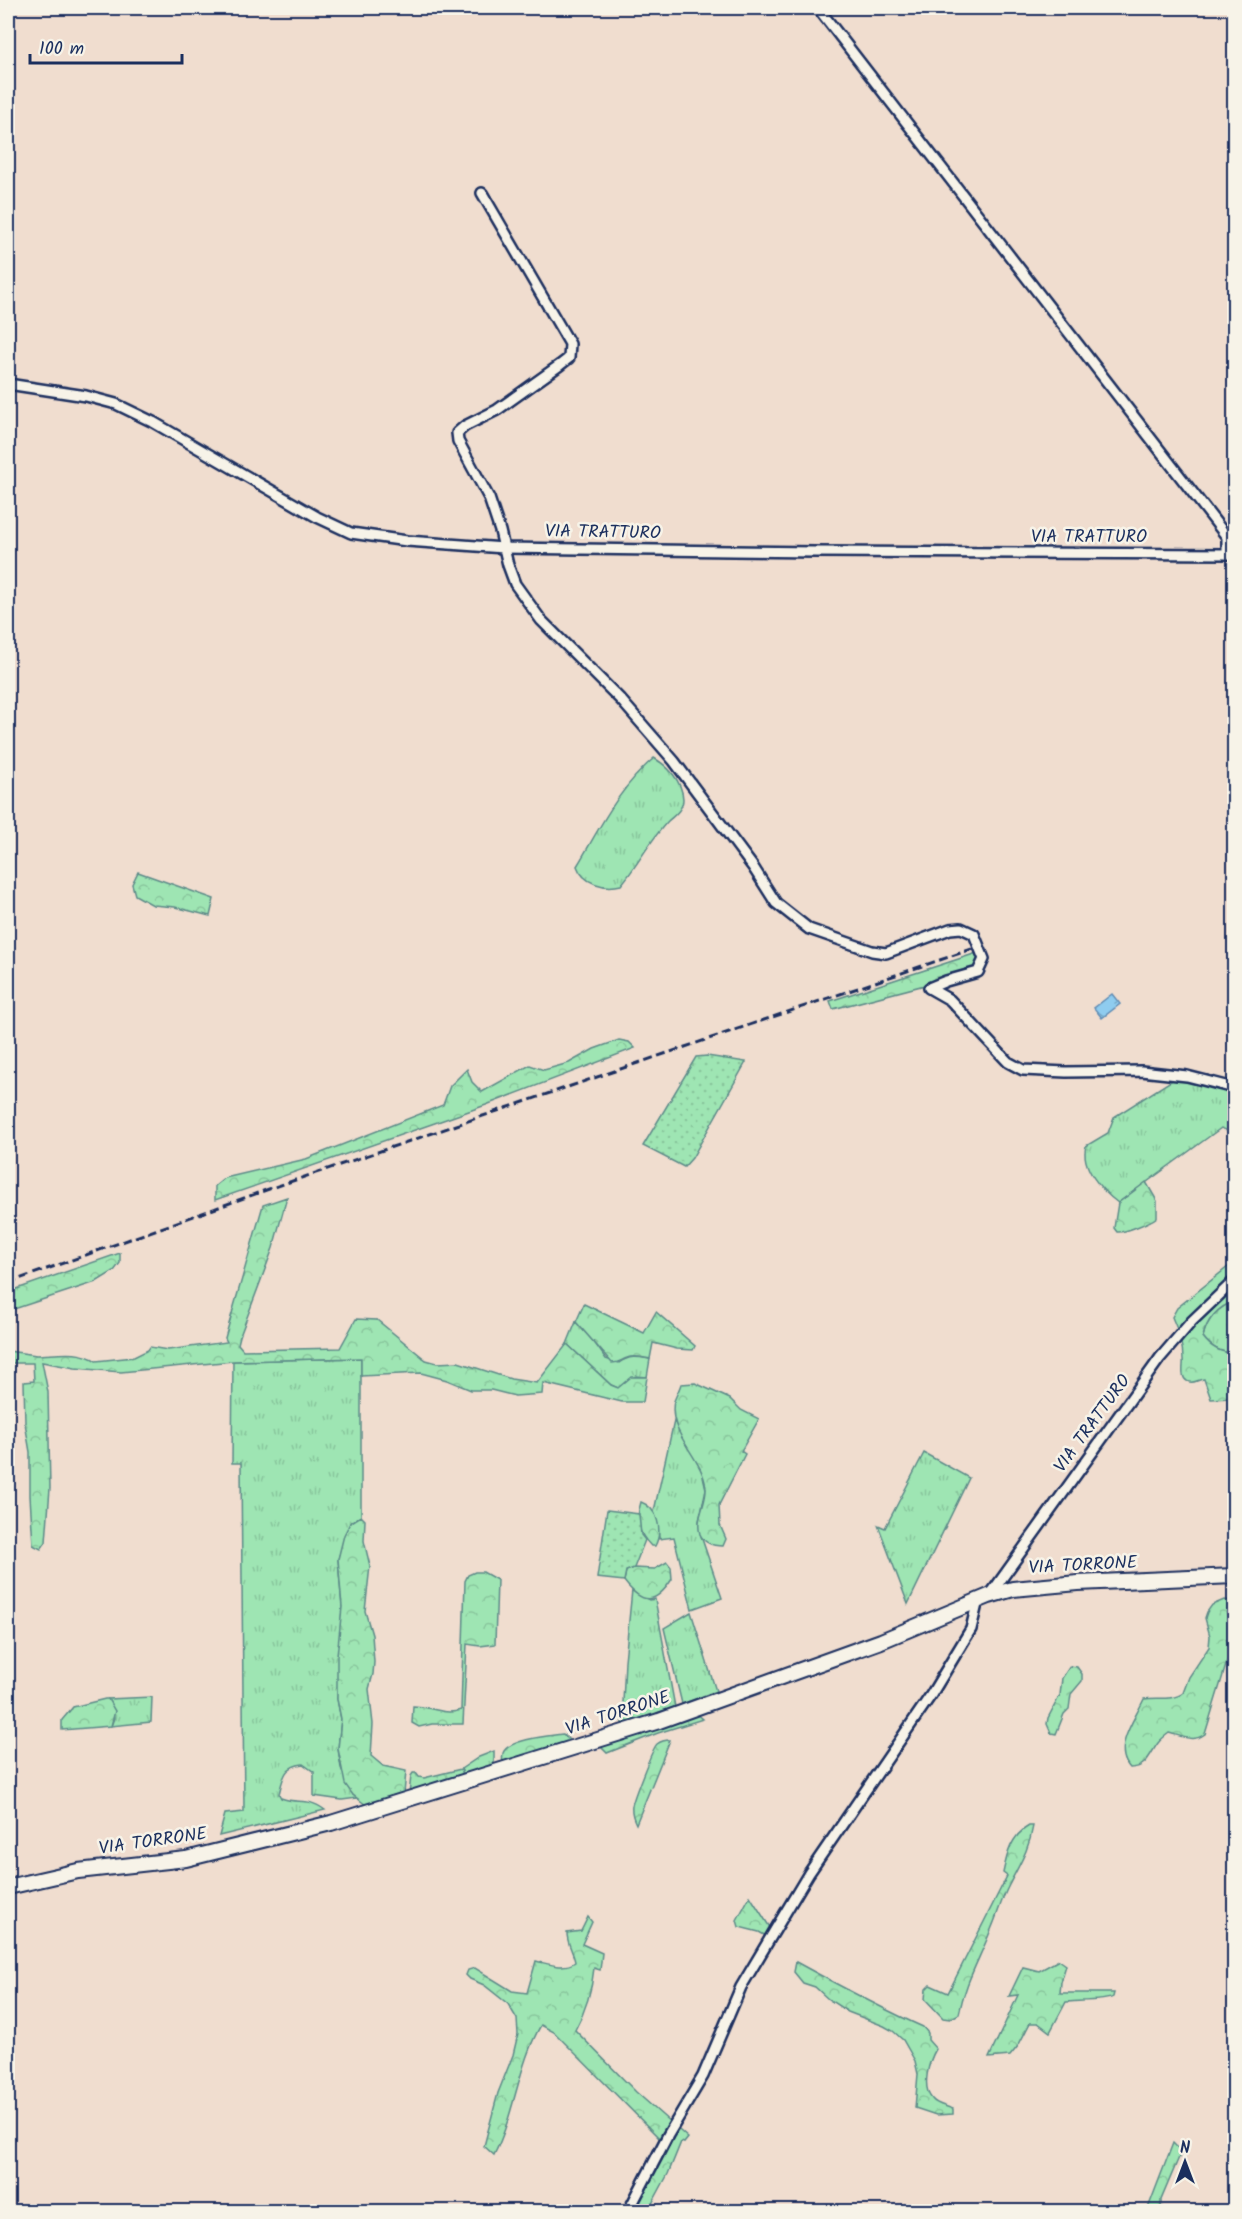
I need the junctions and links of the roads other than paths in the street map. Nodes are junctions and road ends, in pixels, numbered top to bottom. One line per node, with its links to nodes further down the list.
1 (818, 8): 5 (street)
2 (483, 193): 4 (street)
3 (8, 384): 4 (street, VIA TRATTURO)
4 (504, 548): 5 (street, VIA TRATTURO); 6 (street)
5 (1231, 554)
6 (1234, 1088)
7 (1234, 1281): 9 (street, VIA TRATTURO)
8 (1234, 1576): 9 (main road, VIA TORRONE)
9 (984, 1598): 10 (main road, VIA TORRONE); 11 (street)
10 (8, 1887)
11 (628, 2211)

